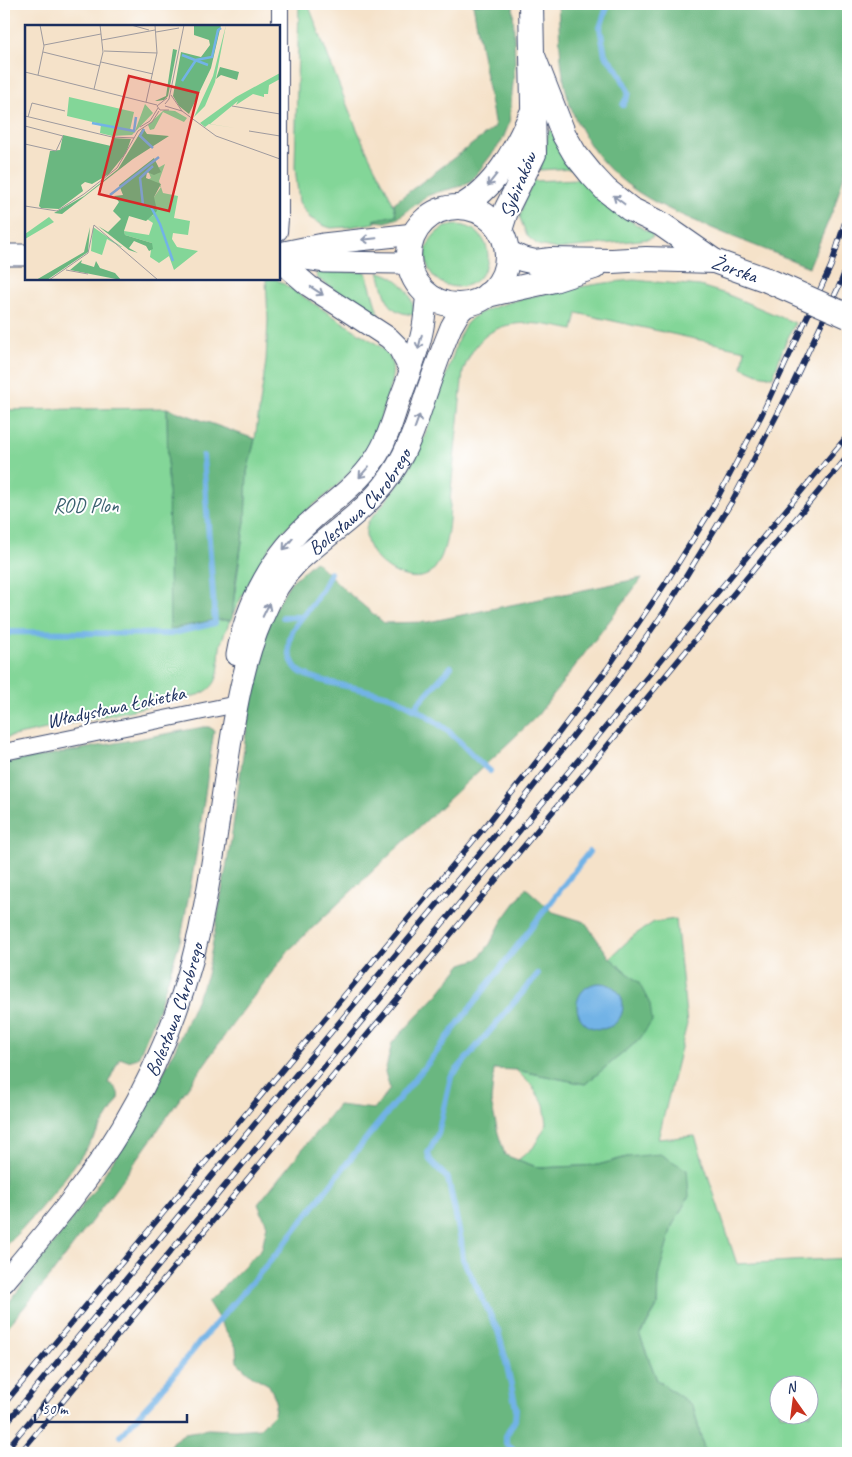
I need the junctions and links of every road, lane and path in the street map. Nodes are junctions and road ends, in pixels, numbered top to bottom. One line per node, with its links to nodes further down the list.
1 (280, 4): 3 (street)
2 (531, 4): 5 (main road, Sybiraków)
3 (280, 25)
4 (280, 25): 8 (street)
5 (533, 56): 6 (main road, Sybiraków); 18 (main road, one-way to 5)
6 (533, 109): 7 (main road, Sybiraków, one-way to 7); 9 (main road, Sybiraków)
7 (460, 207): 9 (main road); 10 (main road)
8 (280, 219)
9 (500, 230): 11 (main road)
10 (414, 234): 12 (street, one-way to 12); 19 (main road)
11 (508, 252): 17 (main road, Żorska); 21 (main road)
12 (280, 254)
13 (280, 254): 19 (street)
14 (4, 255): 15 (street)
15 (25, 255)
16 (280, 261): 23 (street, one-way to 23)
17 (612, 262): 18 (main road, Żorska); 21 (main road, Żorska)
18 (714, 262): 22 (main road, Żorska, bridge)
19 (410, 265): 20 (main road)
20 (427, 294): 21 (main road); 23 (street, Bolesława Chrobrego, one-way to 23)
21 (478, 300): 24 (street, Bolesława Chrobrego, one-way to 21)
22 (848, 316)
23 (410, 370): 24 (street, Bolesława Chrobrego, one-way to 24)
24 (238, 698): 25 (street, Władysława Łokietka); 26 (street, Bolesława Chrobrego)
25 (4, 752)
26 (4, 1282)

